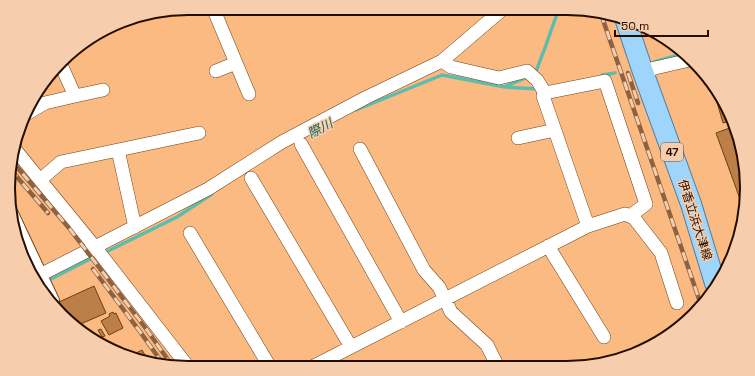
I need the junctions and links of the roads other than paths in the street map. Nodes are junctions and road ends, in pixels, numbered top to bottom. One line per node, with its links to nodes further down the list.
1 (216, 15): 6 (street)
2 (496, 15): 4 (street)
3 (628, 26): 9 (main road, 伊香立浜大津線 / 47)
4 (442, 61): 10 (street); 26 (street)
5 (684, 61): 9 (street)
6 (236, 63): 8 (street); 12 (street)
7 (63, 69): 13 (street)
8 (216, 72)
9 (643, 72): 31 (main road, 伊香立浜大津線 / 47)
10 (541, 87): 15 (street); 24 (street)
11 (103, 90): 13 (street)
12 (250, 94)
13 (75, 96): 14 (street)
14 (33, 110)
15 (555, 130): 17 (street); 25 (street)
16 (199, 133): 20 (street)
17 (518, 138)
18 (300, 144): 34 (street)
19 (360, 149): 32 (street)
20 (118, 150): 23 (street); 26 (street)
21 (18, 153): 23 (street)
22 (251, 178): 36 (street)
23 (40, 180): 29 (street)
24 (630, 216): 25 (street); 33 (street)
25 (588, 226): 28 (street)
26 (135, 227): 29 (street)
27 (190, 232): 38 (street)
28 (548, 246): 32 (street); 35 (street)
29 (99, 252): 30 (street); 37 (street)
30 (39, 275)
31 (714, 278)
32 (446, 299): 34 (street); 40 (street)
33 (677, 303)
34 (401, 322): 36 (street)
35 (604, 337)
36 (352, 347): 39 (street)
37 (184, 361)
38 (266, 361)
39 (324, 361)
40 (495, 361)

